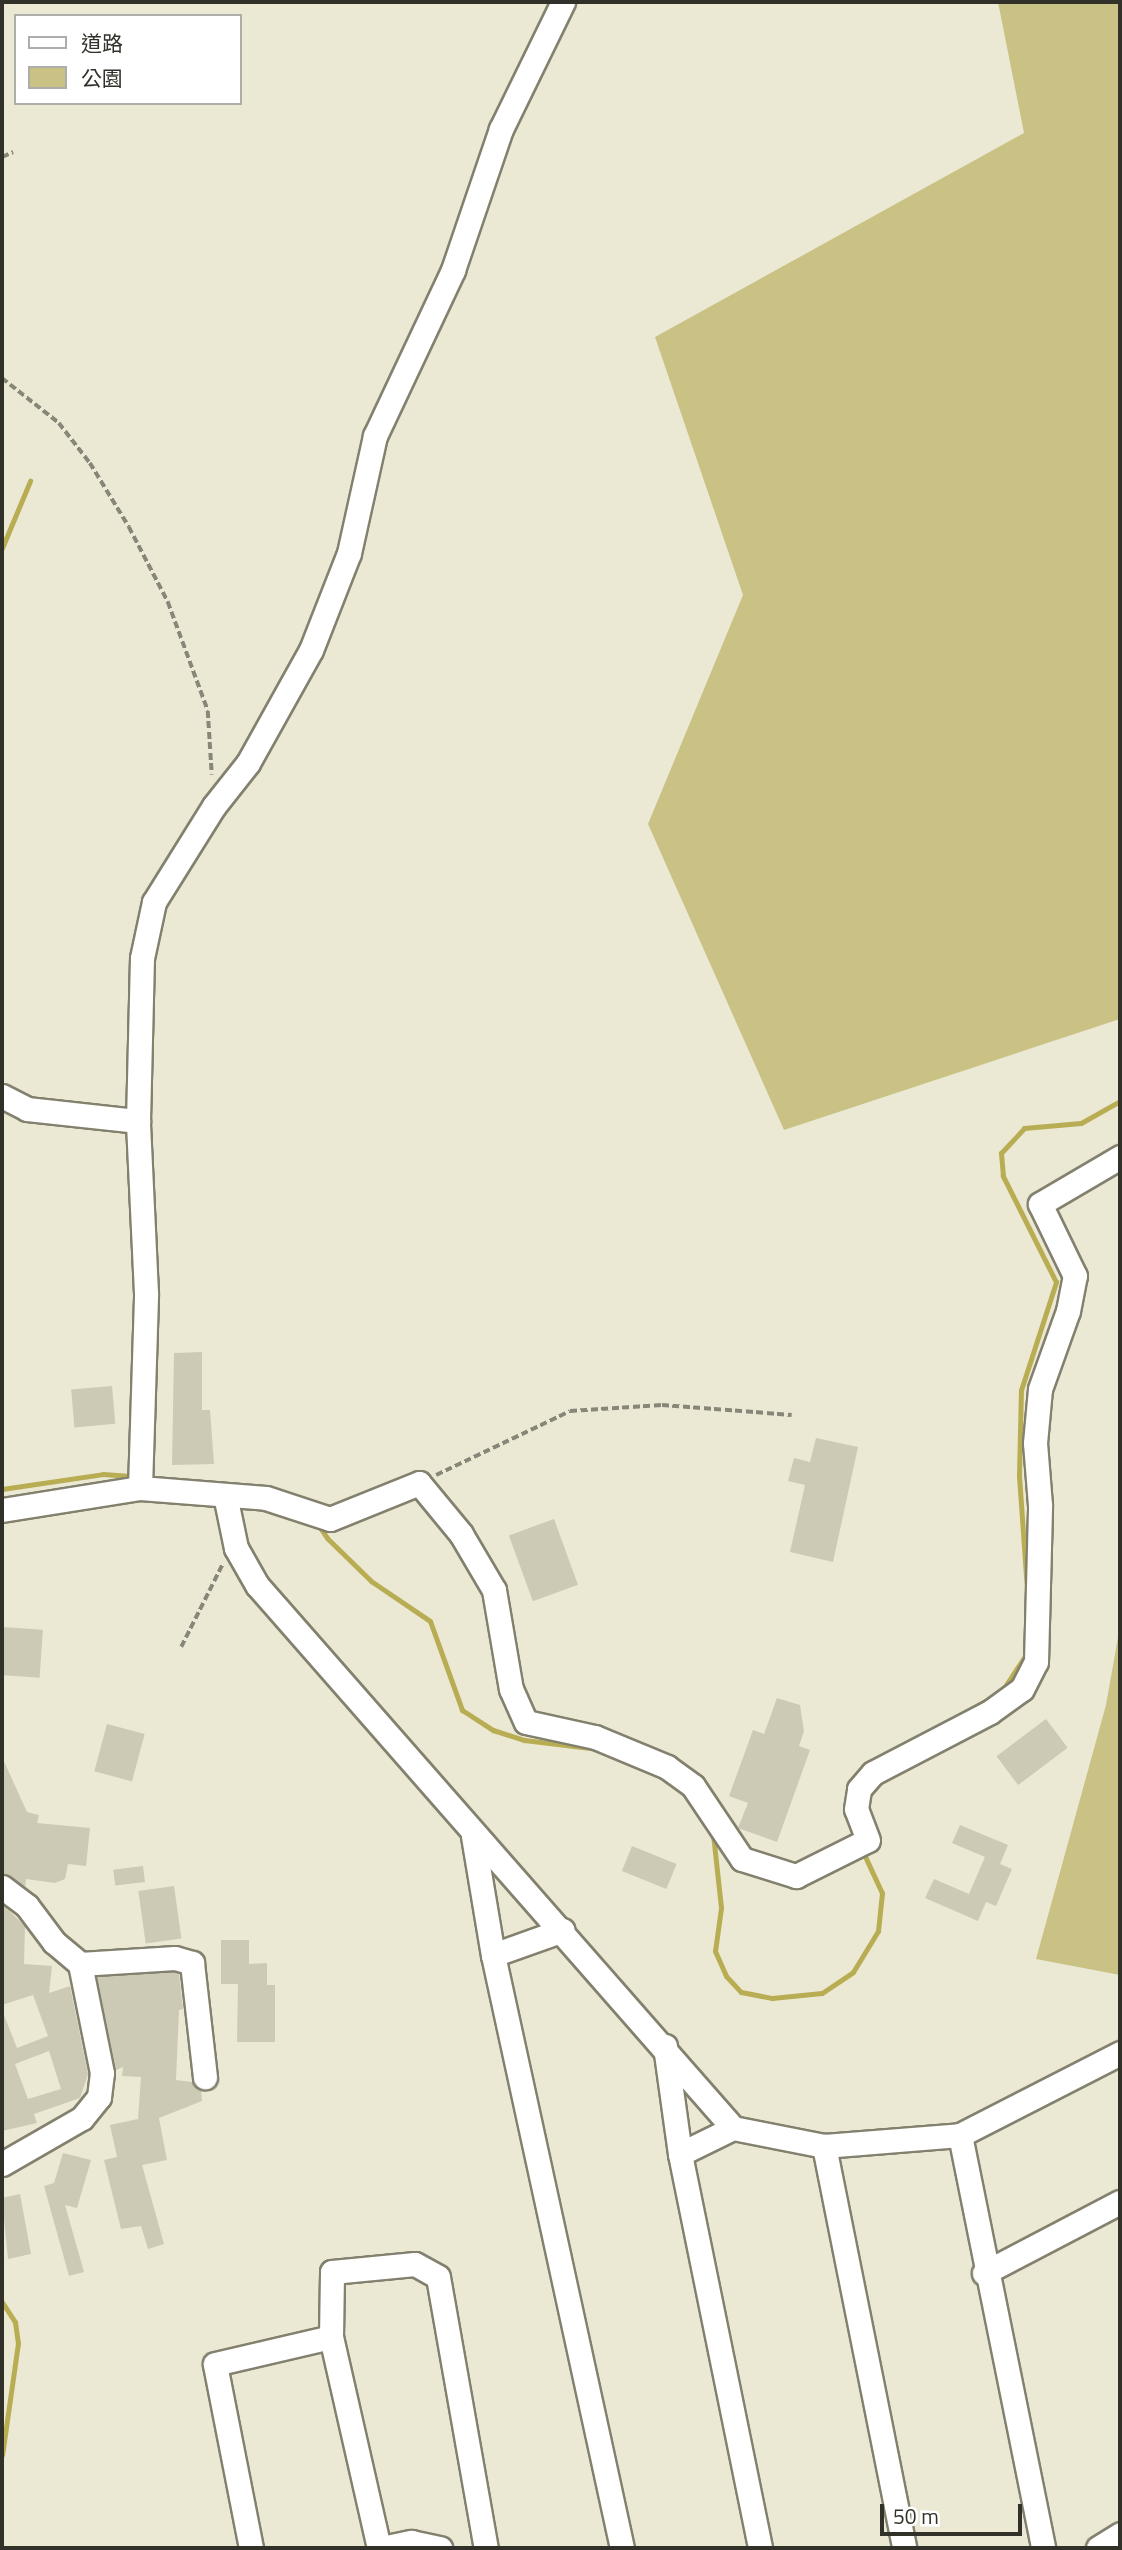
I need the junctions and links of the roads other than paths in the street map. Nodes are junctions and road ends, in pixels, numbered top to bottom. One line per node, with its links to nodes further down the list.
1 (563, 2): 3 (street)
2 (2, 1096): 3 (street)
3 (138, 1121): 5 (street)
4 (1120, 1157): 6 (street)
5 (139, 1488): 6 (street); 7 (street)
6 (225, 1495): 8 (street)
7 (2, 1510)
8 (473, 1836): 10 (street); 11 (street)
9 (2, 1887): 12 (street)
10 (563, 1930): 11 (street); 13 (street)
11 (493, 1955): 29 (street)
12 (80, 1964): 15 (street); 20 (street)
13 (664, 2045): 16 (street); 19 (street)
14 (1120, 2053): 17 (street)
15 (205, 2077)
16 (733, 2128): 18 (street); 19 (street)
17 (960, 2135): 18 (street); 22 (street)
18 (824, 2146): 31 (street)
19 (680, 2154): 30 (street)
20 (2, 2164)
21 (1120, 2202): 22 (street)
22 (984, 2273): 32 (street)
23 (331, 2337): 25 (street); 26 (street); 28 (street)
24 (1120, 2534): 33 (street)
25 (251, 2548)
26 (380, 2548): 27 (street)
27 (440, 2548)
28 (486, 2548)
29 (622, 2548)
30 (760, 2548)
31 (904, 2548)
32 (1043, 2548)
33 (1098, 2548)

